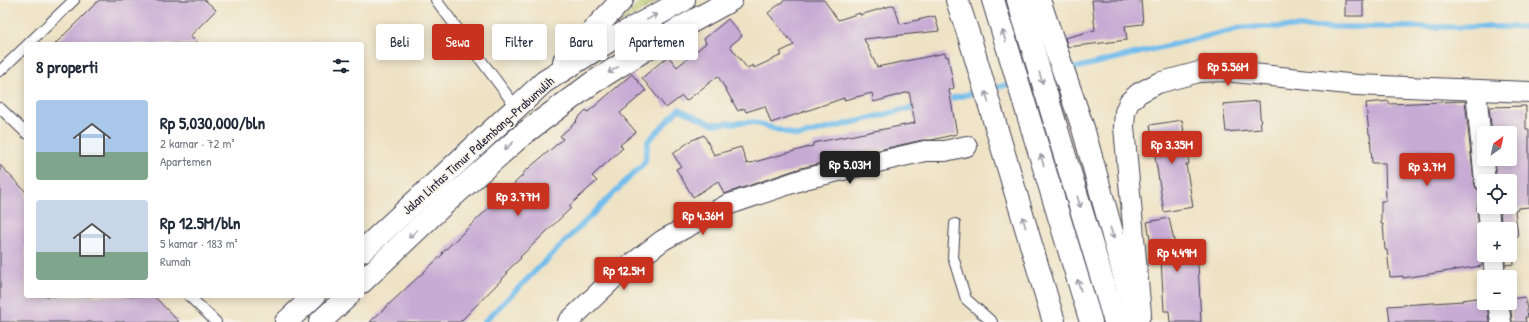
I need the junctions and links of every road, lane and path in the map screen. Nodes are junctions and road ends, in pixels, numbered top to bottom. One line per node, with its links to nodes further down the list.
1 (74, 0): 10 (lane)
2 (436, 0): 16 (lane)
3 (622, 0): 13 (highway)
4 (684, 0): 13 (highway, Jalan Lintas Timur Palembang-Prabumulih, one-way to 4)
5 (732, 0): 23 (highway, Jalan Lintas Timur Palembang-Prabumulih, one-way to 23)
6 (993, 0): 34 (highway, one-way to 6)
7 (1018, 0): 35 (highway, one-way to 35)
8 (957, 1): 33 (highway, one-way to 8)
9 (1041, 6): 36 (highway, one-way to 36)
10 (30, 42)
11 (24, 48): 12 (lane)
12 (0, 70)
13 (544, 82): 16 (highway, Jalan Lintas Timur Palembang-Prabumulih)
14 (1476, 91): 15 (street); 20 (street); 37 (street)
15 (1529, 92)
16 (516, 107): 22 (highway, Jalan Lintas Timur Palembang-Prabumulih)
17 (0, 108): 18 (lane)
18 (24, 131)
19 (967, 146): 31 (street)
20 (1484, 174)
21 (955, 224): 32 (lane)
22 (364, 249)
23 (364, 280)
24 (192, 298): 28 (lane)
25 (312, 298): 29 (highway)
26 (346, 298): 30 (highway)
27 (1499, 310): 38 (street)
28 (216, 322)
29 (286, 322)
30 (320, 322)
31 (568, 322)
32 (992, 322)
33 (1054, 322)
34 (1090, 322)
35 (1115, 322)
36 (1137, 322)
37 (1142, 322)
38 (1501, 322)

